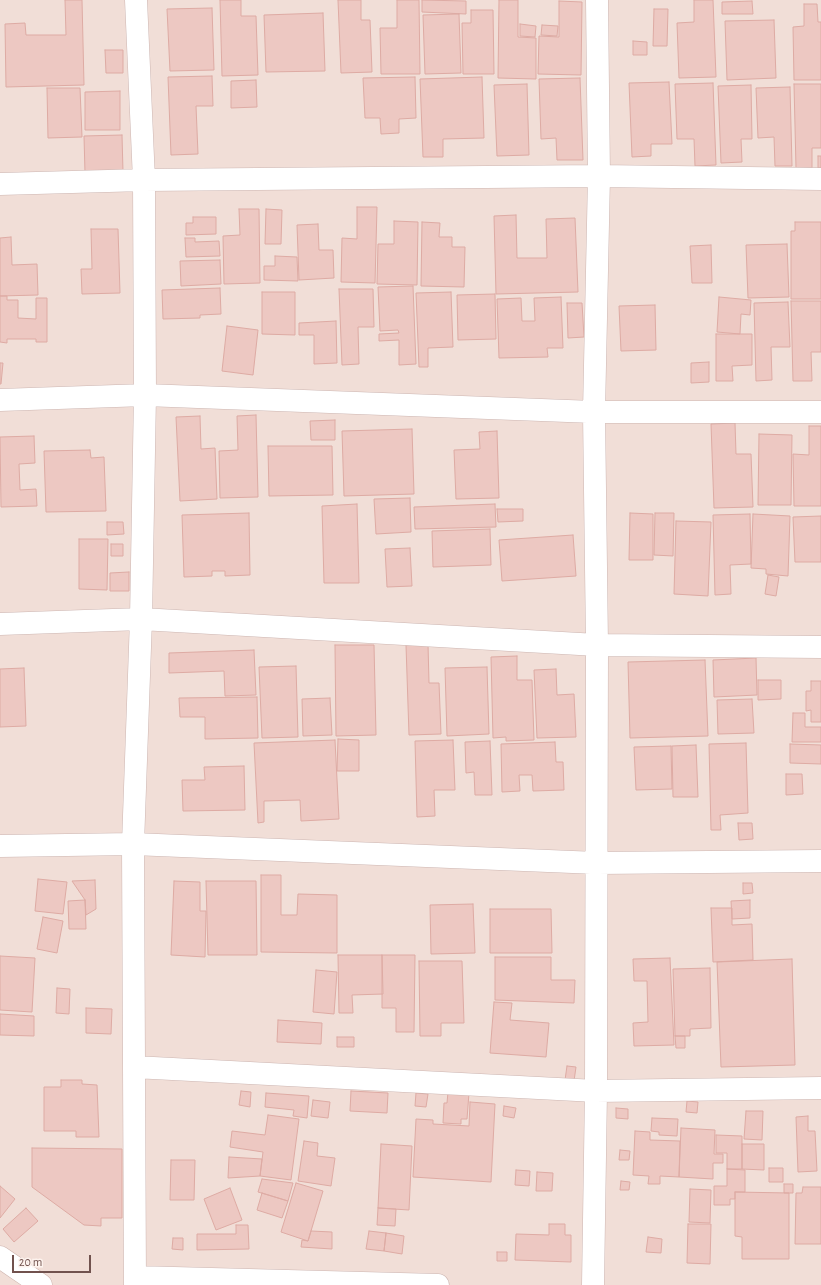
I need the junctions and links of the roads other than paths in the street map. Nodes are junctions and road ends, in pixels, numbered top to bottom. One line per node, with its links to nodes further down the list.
1 (136, 0): 5 (street)
2 (597, 0): 3 (street)
3 (599, 176): 4 (street); 5 (street); 9 (street)
4 (821, 179)
5 (144, 180): 6 (street); 7 (street)
6 (0, 184)
7 (145, 395): 8 (street); 9 (street); 11 (street)
8 (0, 400)
9 (594, 412): 10 (street); 13 (street)
10 (821, 412)
11 (141, 619): 12 (street); 13 (street); 15 (street)
12 (0, 624)
13 (597, 644): 14 (street); 18 (street)
14 (821, 647)
15 (134, 844): 16 (street); 18 (street); 19 (street)
16 (0, 846)
17 (821, 861): 18 (street)
18 (597, 863): 21 (street)
19 (134, 1067): 21 (street); 23 (street)
20 (821, 1088): 21 (street)
21 (596, 1090): 26 (street)
22 (0, 1257): 24 (street)
23 (136, 1281): 25 (street)
24 (40, 1285)
25 (438, 1285)
26 (593, 1285)

